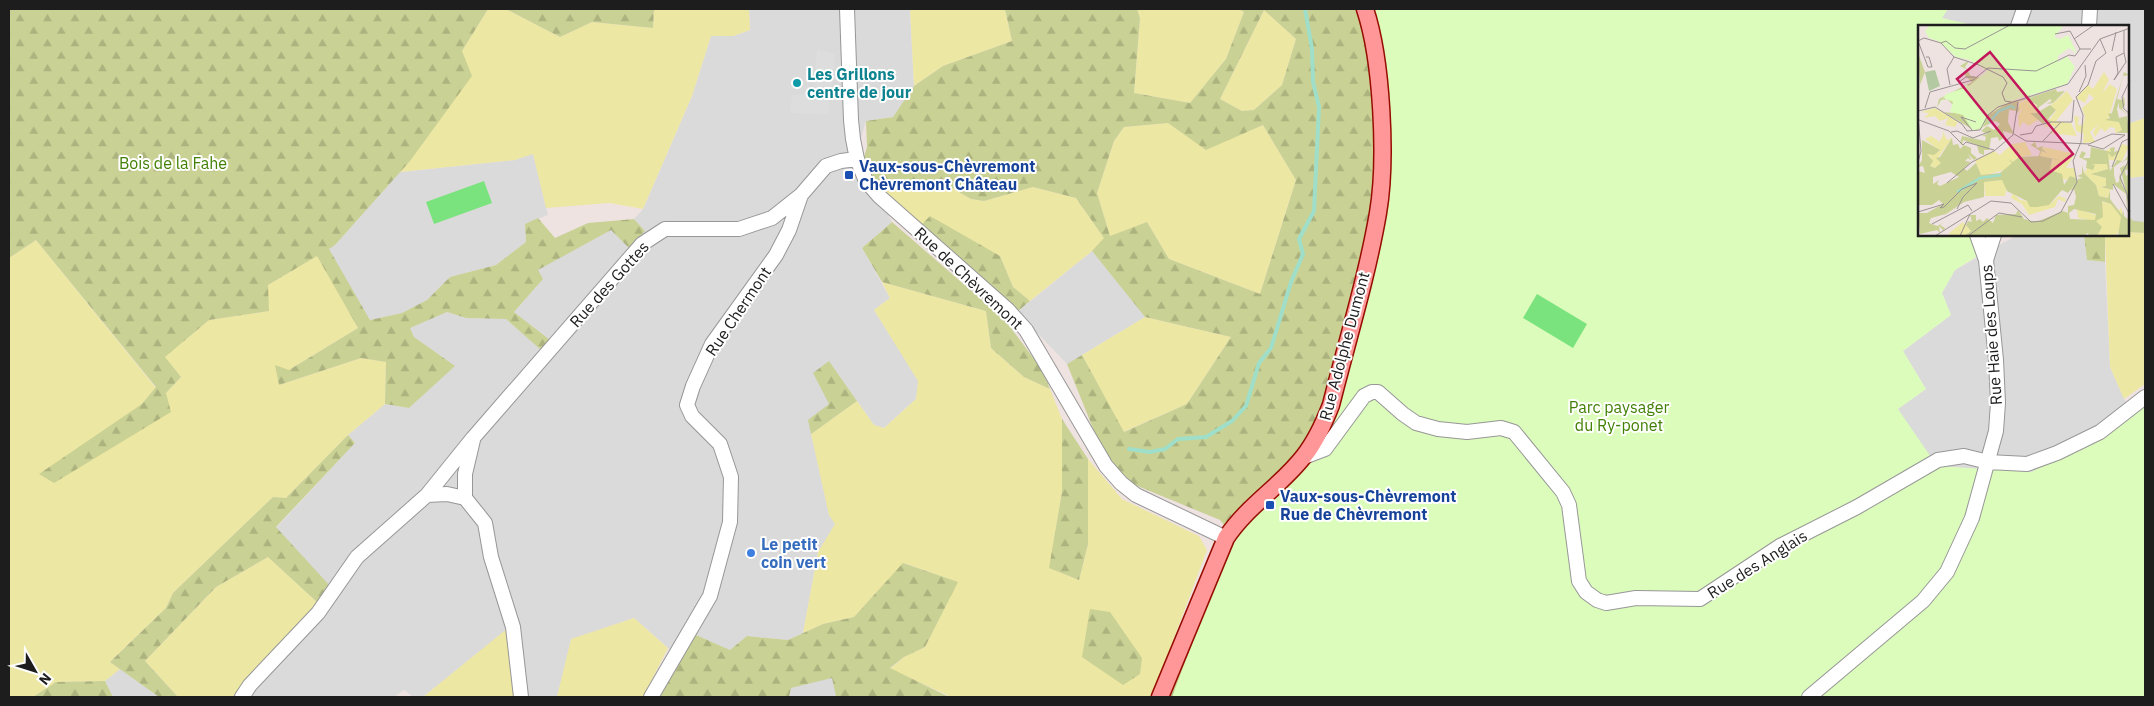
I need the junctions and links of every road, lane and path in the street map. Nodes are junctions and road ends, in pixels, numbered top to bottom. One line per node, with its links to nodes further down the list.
1 (847, 9): 7 (street, Rue de Chèvremont)
2 (1366, 9): 14 (main road, Rue Adolphe Dumont)
3 (2024, 9): 5 (street)
4 (2090, 9): 6 (street)
5 (2018, 25)
6 (2089, 25)
7 (857, 159): 8 (street, Rue des Gottes); 18 (street, Rue de Chèvremont)
8 (801, 195): 13 (street, Rue des Gottes); 21 (street, Rue Chermont)
9 (1977, 236): 11 (street, Rue Haie des Loups)
10 (1994, 236): 11 (street)
11 (1986, 260): 15 (street, Rue Haie des Loups)
12 (2145, 397): 15 (street)
13 (473, 438): 16 (street, Rue des Gottes); 17 (street, Rue des Gottes)
14 (1304, 457): 15 (street, Rue des Anglais); 18 (main road, Rue Adolphe Dumont)
15 (1988, 462): 23 (street, Rue Haie des Loups)
16 (426, 495): 17 (street); 19 (street, Rue des Gottes)
17 (465, 498): 20 (street)
18 (1226, 538): 22 (main road, Rue Adolphe Dumont)
19 (242, 697)
20 (521, 697)
21 (651, 697)
22 (1160, 697)
23 (1809, 697)

